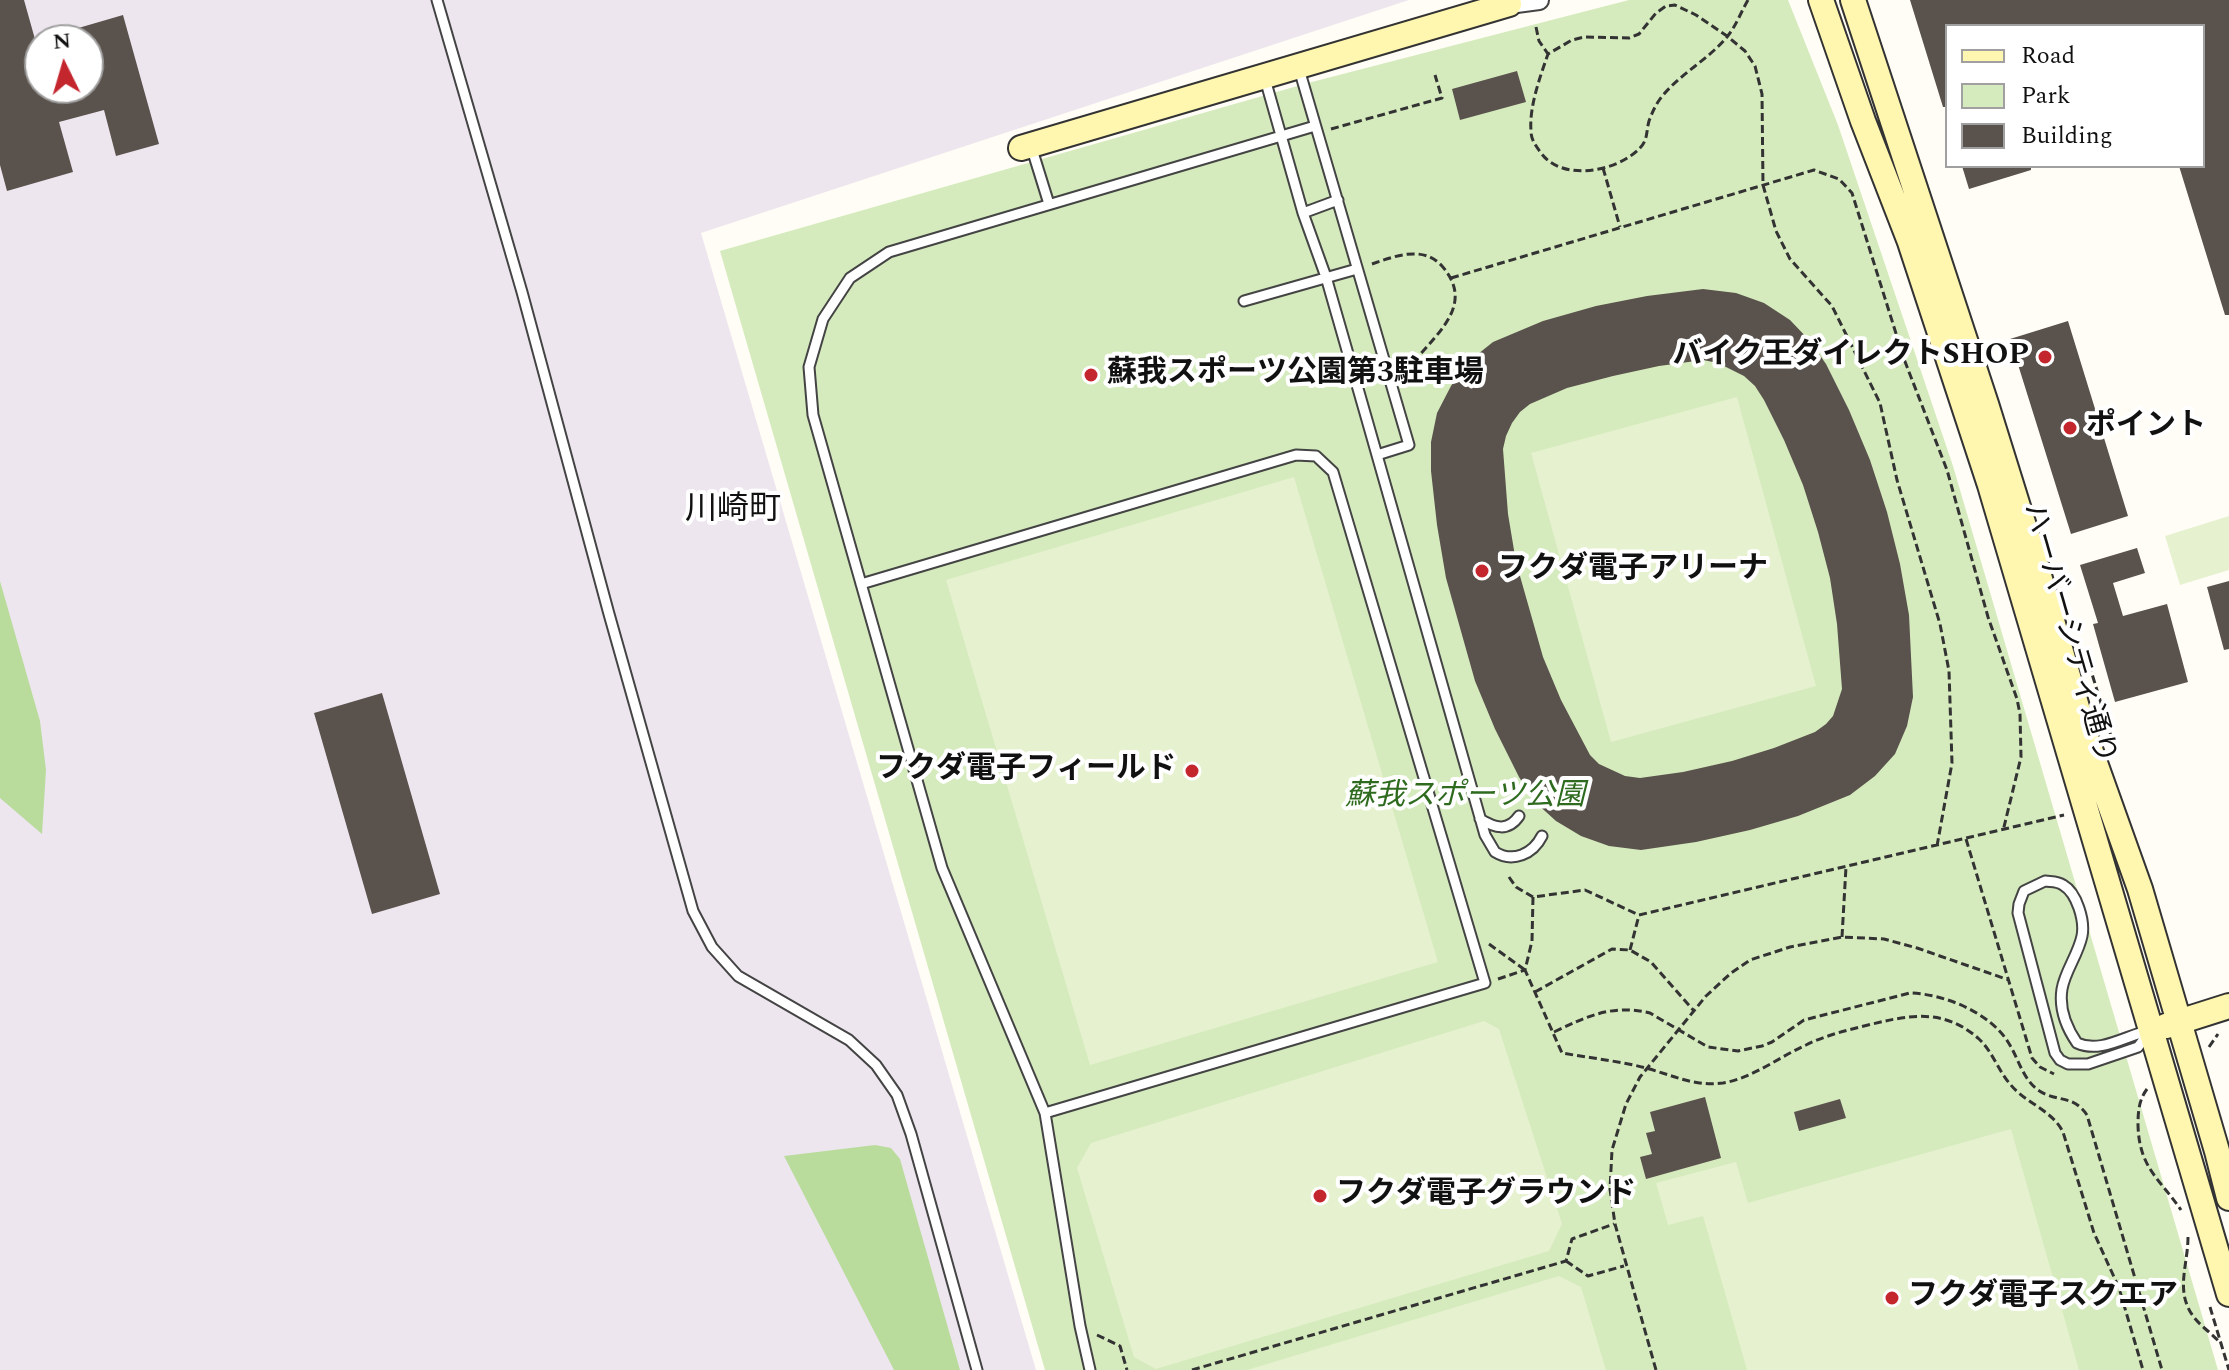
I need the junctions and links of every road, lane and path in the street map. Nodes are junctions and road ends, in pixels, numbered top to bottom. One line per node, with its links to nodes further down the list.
1 (437, 0): 72 (lane)
2 (1539, 0): 7 (street)
3 (1664, 0): 8 (path)
4 (1748, 0): 10 (path)
5 (1821, 0): 53 (street, ハーバーシティ通り)
6 (1853, 0): 51 (street, ハーバーシティ通り)
7 (1514, 2): 12 (street)
8 (1666, 6): 10 (path); 11 (path)
9 (1536, 27): 11 (path)
10 (1727, 36): 18 (path); 19 (path)
11 (1548, 54): 18 (path)
12 (1298, 66): 13 (street); 15 (lane)
13 (1264, 75): 16 (lane); 17 (street)
14 (1435, 75): 15 (path)
15 (1317, 130): 16 (lane); 20 (lane)
16 (1282, 137): 21 (lane); 22 (lane)
17 (1026, 146): 21 (lane)
18 (1603, 168): 23 (path)
19 (1763, 185): 23 (path); 34 (path); 37 (path)
20 (1338, 200): 22 (lane); 24 (lane)
21 (1049, 204): 30 (lane)
22 (1303, 213): 25 (lane)
23 (1620, 227): 26 (path)
24 (1357, 269): 25 (lane); 26 (path); 28 (lane)
25 (1326, 277): 27 (lane); 29 (lane)
26 (1451, 278): 28 (path)
27 (1244, 301)
28 (1394, 395): 29 (lane)
29 (1377, 455): 33 (lane)
30 (861, 584): 42 (lane); 60 (lane)
31 (2064, 815): 34 (path)
32 (1519, 816): 33 (lane)
33 (1480, 819): 35 (lane)
34 (2003, 831): 36 (path)
35 (1542, 836)
36 (1966, 839): 37 (path); 46 (path)
37 (1937, 846): 38 (path)
38 (1846, 867): 41 (path); 43 (path)
39 (1509, 877): 40 (path)
40 (1533, 897): 41 (path); 45 (path)
41 (1639, 915): 44 (path)
42 (1469, 930): 45 (path); 47 (lane)
43 (1842, 937): 46 (path); 50 (path)
44 (1630, 950): 48 (path); 50 (path)
45 (1525, 970): 47 (path); 48 (path)
46 (2009, 980): 58 (path)
47 (1485, 983): 60 (lane)
48 (1535, 992): 54 (path)
49 (2229, 1006): 51 (street)
50 (1694, 1011): 52 (path)
51 (2179, 1022): 53 (street); 62 (street, ハーバーシティ通り)
52 (1678, 1030): 54 (path); 57 (path); 78 (path)
53 (2151, 1030): 53 (lane); 69 (street, ハーバーシティ通り)
54 (1554, 1032): 57 (path)
55 (2217, 1034): 56 (path)
56 (2208, 1053)
57 (1646, 1068): 65 (path); 77 (path)
58 (2060, 1076)
59 (2153, 1101): 63 (path)
60 (1045, 1113): 70 (lane)
61 (2177, 1192): 64 (path)
62 (2229, 1198)
63 (2183, 1215)
64 (2185, 1222)
65 (1615, 1224): 67 (path); 68 (path)
66 (2193, 1250): 71 (path)
67 (1566, 1261): 68 (path); 75 (path)
68 (1626, 1266): 76 (path)
69 (2220, 1300): 71 (path)
70 (1080, 1326): 73 (lane); 74 (path)
71 (2223, 1349): 79 (path)
72 (977, 1370)
73 (1090, 1370)
74 (1127, 1370)
75 (1192, 1370)
76 (1656, 1370)
77 (2143, 1370)
78 (2162, 1370)
79 (2226, 1370)

